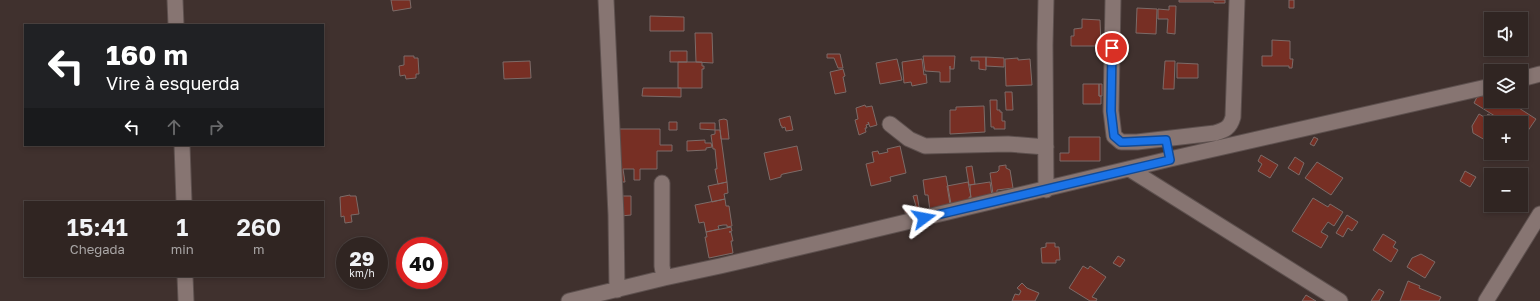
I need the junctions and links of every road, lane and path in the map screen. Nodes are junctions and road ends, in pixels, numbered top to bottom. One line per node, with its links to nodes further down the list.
1 (175, 0): 6 (street)
2 (606, 0): 22 (street)
3 (1046, 0): 13 (street)
4 (1113, 0): 11 (street)
5 (1237, 0): 11 (street)
6 (176, 24)
7 (1540, 74): 8 (street)
8 (1528, 77)
9 (1484, 88): 14 (street)
10 (890, 124): 13 (street)
11 (1166, 140): 14 (street)
12 (182, 146): 18 (street)
13 (1046, 147): 17 (street)
14 (1170, 160): 15 (street)
15 (1131, 170): 17 (street); 25 (street)
16 (662, 183): 21 (street)
17 (1046, 190): 21 (street)
18 (184, 201)
19 (1540, 214): 26 (street)
20 (185, 277): 23 (street)
21 (664, 278): 22 (street)
22 (617, 290): 24 (street)
23 (186, 301)
24 (569, 301)
25 (1340, 301)
26 (1486, 301)

